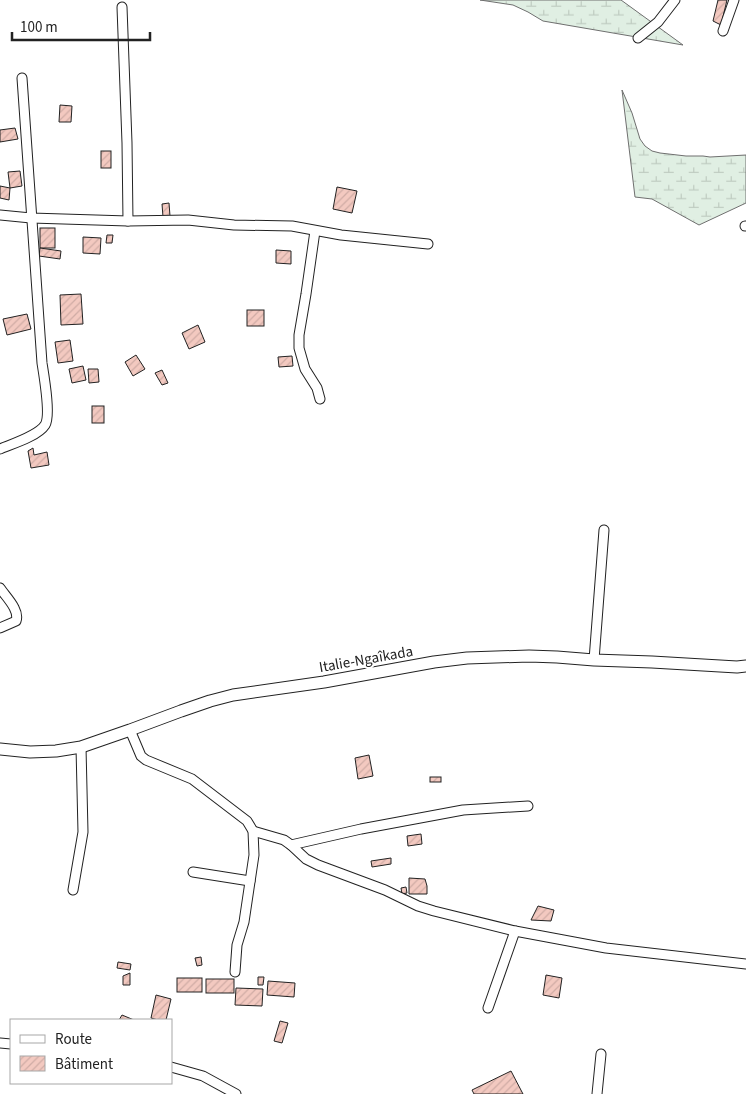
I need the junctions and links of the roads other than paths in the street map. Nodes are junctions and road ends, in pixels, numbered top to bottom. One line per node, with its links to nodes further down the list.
1 (675, 0): 5 (street)
2 (734, 0): 4 (street)
3 (122, 7): 9 (street)
4 (723, 31)
5 (638, 38)
6 (22, 78): 8 (street)
7 (0, 215): 8 (street)
8 (32, 218): 9 (street); 13 (street)
9 (128, 221): 10 (street)
10 (315, 231): 11 (street); 12 (street)
11 (428, 244)
12 (320, 400)
13 (0, 449)
14 (604, 530): 17 (street)
15 (0, 588): 16 (street)
16 (0, 628)
17 (594, 660): 18 (street, Italie-Ngaîkada); 19 (street, Italie-Ngaîkada)
18 (746, 666)
19 (130, 730): 20 (street, Italie-Ngaîkada); 23 (street)
20 (81, 747): 21 (street, Italie-Ngaîkada); 27 (street)
21 (0, 749)
22 (528, 806): 24 (street)
23 (253, 831): 24 (street); 26 (street)
24 (291, 845): 28 (street)
25 (193, 872): 26 (street)
26 (250, 881): 30 (street)
27 (73, 890)
28 (515, 931): 29 (street); 31 (street)
29 (746, 964)
30 (234, 972)
31 (488, 1008)
32 (601, 1054): 35 (street)
33 (172, 1067): 34 (street)
34 (236, 1094)
35 (597, 1094)

